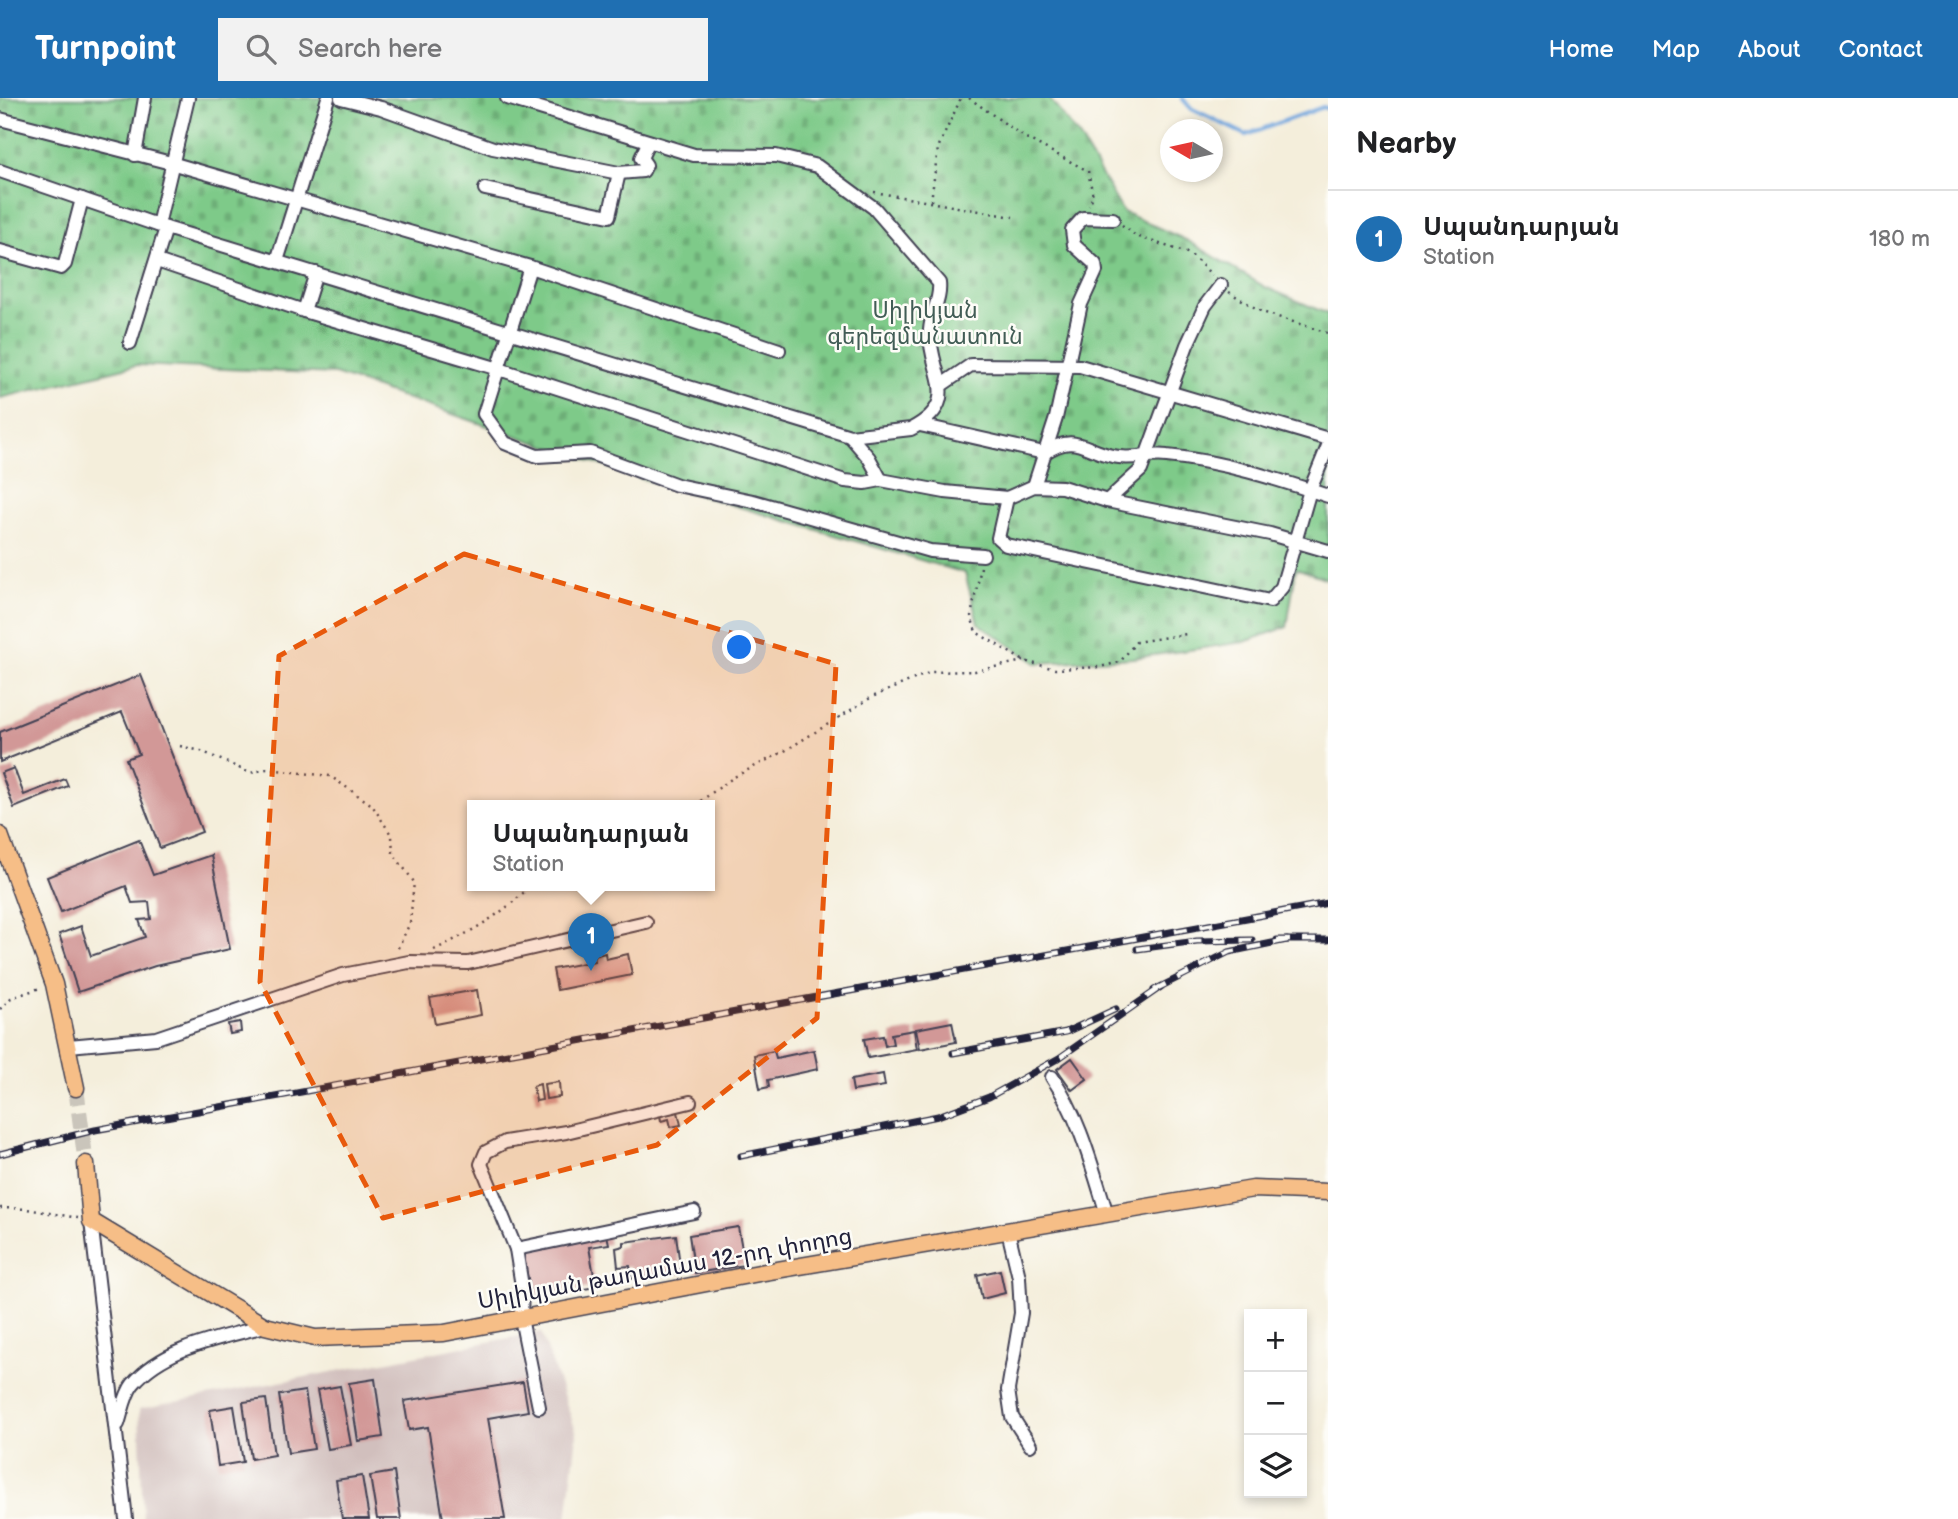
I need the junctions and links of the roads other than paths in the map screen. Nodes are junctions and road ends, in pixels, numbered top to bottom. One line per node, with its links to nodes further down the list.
1 (145, 98): 8 (lane)
2 (188, 98): 9 (lane)
3 (328, 98): 14 (lane)
4 (341, 98): 11 (lane)
5 (507, 98): 7 (lane)
6 (0, 119): 8 (lane)
7 (648, 143): 11 (lane); 29 (lane)
8 (135, 155): 9 (lane)
9 (171, 163): 14 (lane); 16 (lane)
10 (0, 171): 13 (lane)
11 (619, 173): 12 (lane)
12 (485, 189)
13 (82, 199): 16 (lane); 17 (lane)
14 (296, 199): 19 (lane); 20 (lane)
15 (1113, 219): 27 (lane)
16 (162, 226): 18 (lane); 19 (lane)
17 (0, 251)
18 (157, 261): 23 (lane); 25 (lane)
19 (277, 261): 21 (lane)
20 (530, 267): 24 (lane); 26 (lane)
21 (316, 273): 23 (lane); 24 (lane)
22 (1220, 285): 30 (lane)
23 (304, 311): 28 (lane)
24 (510, 331): 28 (lane); 32 (lane)
25 (131, 344)
26 (779, 350)
27 (1066, 368): 29 (lane); 30 (lane); 35 (lane)
28 (499, 369): 37 (lane); 45 (lane)
29 (943, 384): 31 (lane)
30 (1171, 393): 33 (lane); 36 (lane)
31 (920, 425): 32 (lane); 35 (lane)
32 (850, 436): 37 (lane)
33 (1328, 439)
34 (1328, 446): 39 (lane)
35 (1044, 453): 36 (lane); 38 (lane)
36 (1146, 457): 39 (lane); 42 (lane)
37 (881, 480): 41 (lane)
38 (1034, 486): 41 (lane); 42 (lane)
39 (1310, 490): 40 (lane); 43 (lane)
40 (1328, 496)
41 (1007, 498): 43 (lane)
42 (1107, 501): 43 (lane)
43 (1295, 541): 44 (lane)
44 (1328, 551)
45 (983, 555)
46 (0, 835): 48 (main road)
47 (646, 922): 48 (lane)
48 (69, 1046): 50 (main road)
49 (1052, 1077): 55 (lane)
50 (76, 1088)
51 (690, 1102): 58 (lane)
52 (86, 1164): 56 (main road)
53 (1328, 1192): 55 (main road, Սիլիկյան թաղամաս 12-րդ փողոց)
54 (694, 1212): 58 (lane)
55 (1107, 1214): 57 (main road, Սիլիկյան թաղամաս 12-րդ փողոց)
56 (92, 1221): 60 (main road, Սիլիկյան թաղամաս 12-րդ փողոց); 62 (lane)
57 (1008, 1231): 59 (main road, Սիլիկյան թաղամաս 12-րդ փողոց); 63 (lane)
58 (516, 1249): 59 (lane)
59 (522, 1318): 60 (main road, Սիլիկյան թաղամաս 12-րդ փողոց); 61 (lane)
60 (265, 1326): 62 (lane)
61 (539, 1407)
62 (117, 1428): 64 (lane)
63 (1030, 1445)
64 (126, 1519)

